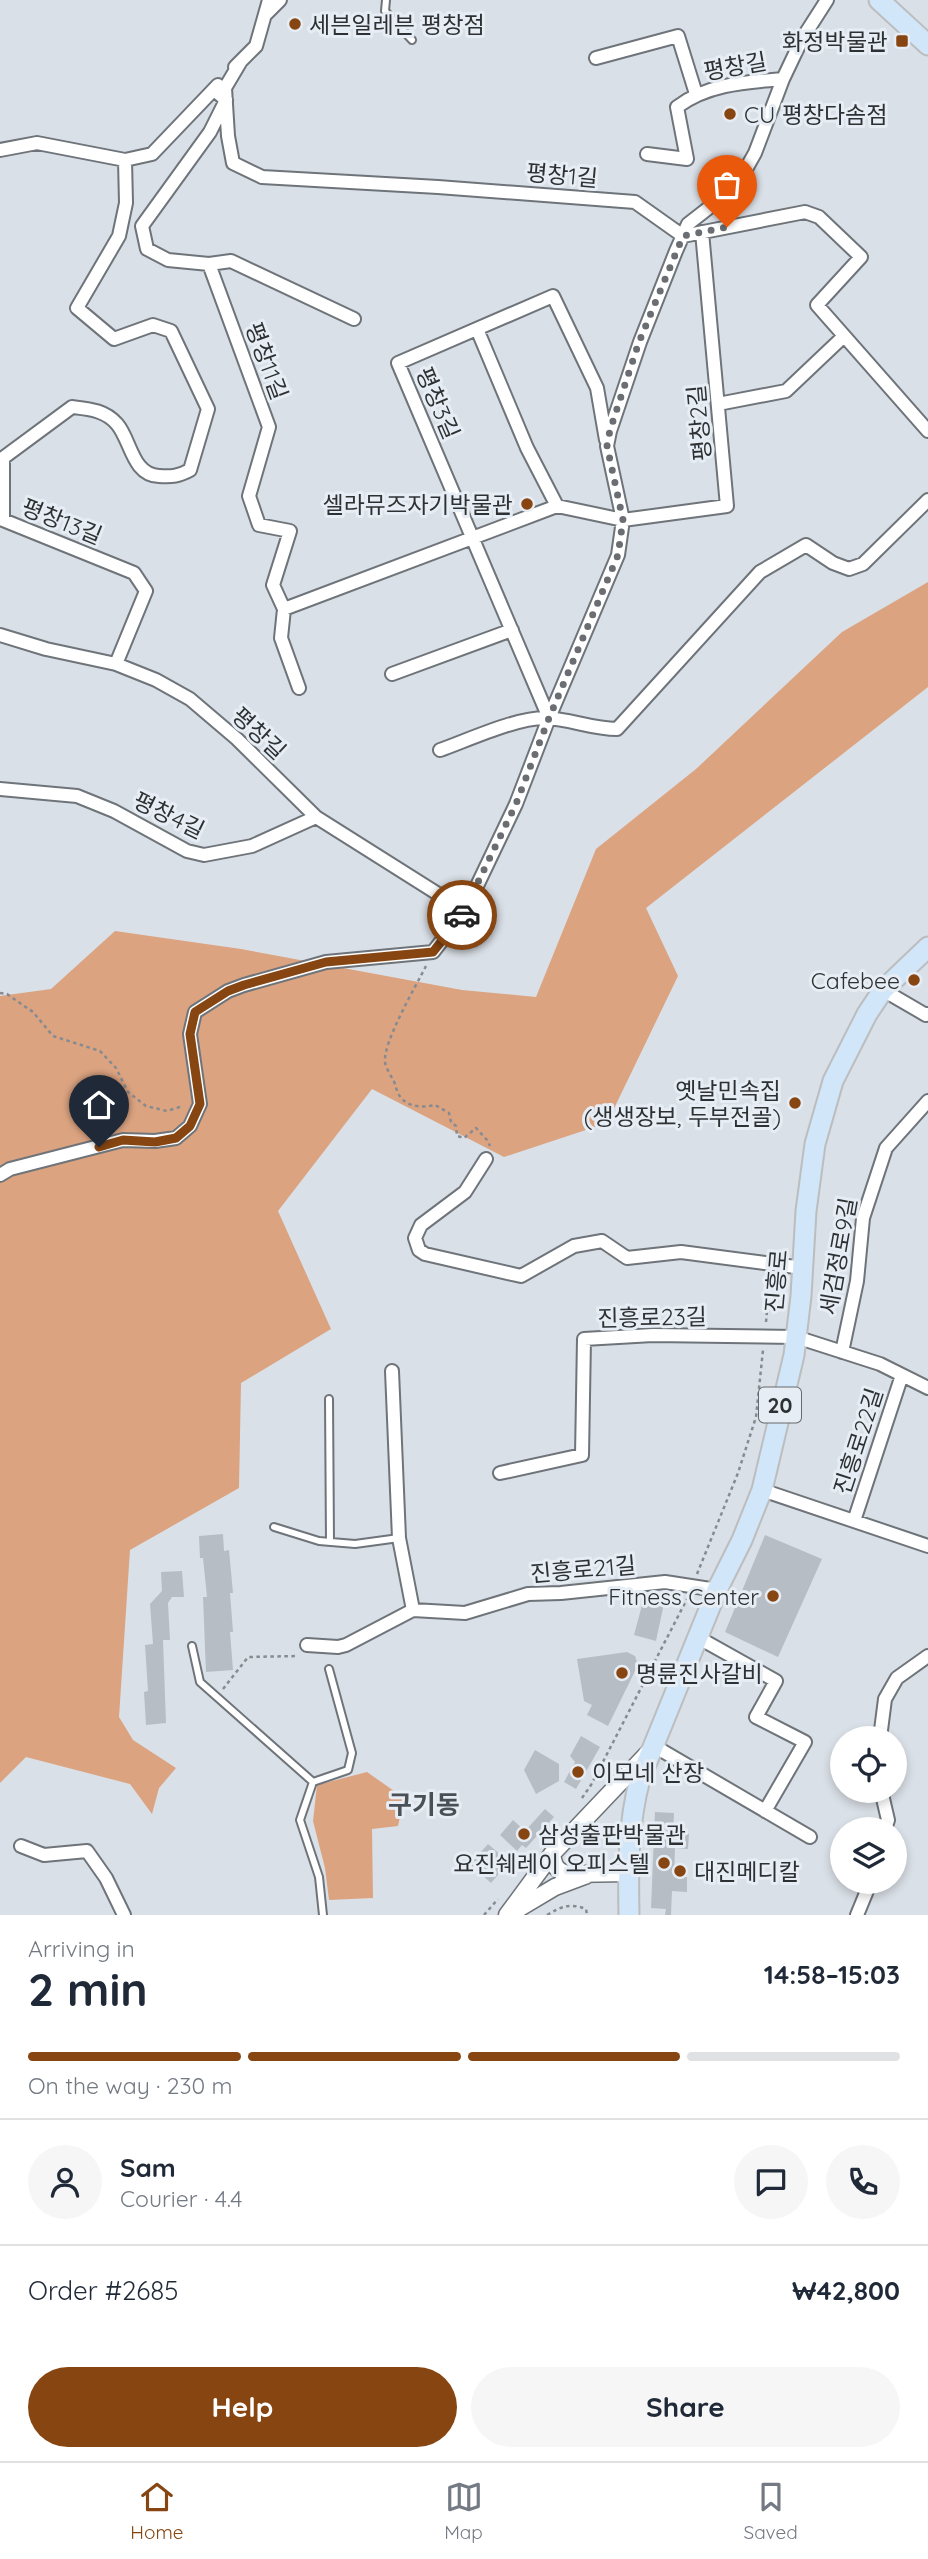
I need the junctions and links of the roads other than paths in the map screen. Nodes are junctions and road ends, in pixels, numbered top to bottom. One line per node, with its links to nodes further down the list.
1 (262, 0): 7 (street)
2 (269, 0): 7 (street)
3 (280, 0): 7 (street)
4 (386, 0): 8 (lane)
5 (827, 0): 12 (street, 평창길 / 평창길)
6 (879, 0): 9 (main road)
7 (264, 15): 11 (street)
8 (412, 40)
9 (928, 45)
10 (596, 58): 14 (street, 평창길)
11 (241, 61): 13 (street); 15 (street, 평창1길)
12 (783, 79): 14 (street, 평창길); 20 (street, 평창길 / 평창길)
13 (214, 90): 15 (street); 18 (street)
14 (695, 94): 17 (street, 평창길)
15 (226, 100): 20 (street, 평창1길); 21 (street)
16 (0, 150): 18 (street)
17 (647, 153)
18 (125, 160): 35 (street, 평창13길)
19 (702, 232): 20 (street); 24 (street); 25 (street, 평창2길)
20 (683, 236): 27 (street, 평창길 / 평창길)
21 (209, 264): 22 (street); 32 (street, 평창11길)
22 (354, 319)
23 (477, 329): 27 (street, 평창3길); 29 (street); 31 (street, 평창3길)
24 (844, 336): 25 (street); 26 (street)
25 (718, 404): 30 (street, 평창2길)
26 (928, 431)
27 (607, 446): 30 (street, 평창길 / 평창길)
28 (928, 500): 38 (street)
29 (557, 506): 30 (street); 31 (street)
30 (623, 520): 38 (street, 평창길 / 평창길)
31 (472, 538): 32 (street); 33 (street, 평창3길)
32 (284, 609): 37 (street, 평창11길)
33 (512, 630): 36 (street); 38 (street, 평창3길)
34 (0, 635): 35 (street, 평창길 / 평창길)
35 (116, 664): 41 (street, 평창길 / 평창길)
36 (392, 674)
37 (299, 688)
38 (549, 718): 39 (street); 42 (street, 평창길 / 평창길)
39 (440, 750)
40 (0, 789): 41 (street, 평창4길)
41 (316, 817): 42 (street, 평창길 / 평창길)
42 (465, 911): 48 (street, 평창길 / 평창길)
43 (928, 947): 44 (main road, 진흥로 / 20)
44 (883, 990): 45 (street); 49 (main road, 진흥로 / 20)
45 (928, 1014)
46 (928, 1101): 51 (street, 세검정로9길)
47 (486, 1159): 49 (street)
48 (0, 1175)
49 (803, 1268): 50 (main road, 진흥로 / 20)
50 (796, 1337): 51 (street, 진흥로22길); 56 (street, 진흥로23길); 57 (main road, 진흥로 / 20)
51 (842, 1352): 53 (street, 진흥로22길)
52 (392, 1371): 60 (street)
53 (902, 1375): 54 (street, 진흥로22길); 58 (street, 진흥로22길)
54 (928, 1388)
55 (329, 1399): 61 (lane)
56 (499, 1473)
57 (762, 1490): 58 (street); 63 (main road, 진흥로 / 20)
58 (854, 1521): 62 (street)
59 (274, 1527): 61 (lane)
60 (399, 1538): 61 (lane); 64 (street)
61 (330, 1542)
62 (928, 1546)
63 (717, 1590): 64 (street, 진흥로21길); 65 (main road, 진흥로 / 20)
64 (413, 1610): 67 (street)
65 (699, 1638): 71 (main road, 진흥로 / 20); 73 (street)
66 (192, 1646): 72 (lane)
67 (304, 1650)
68 (928, 1656): 70 (street)
69 (329, 1669): 72 (lane)
70 (882, 1726)
71 (654, 1746): 73 (street); 76 (main road); 77 (main road, 진흥로 / 20)
72 (313, 1782): 81 (lane)
73 (765, 1811): 74 (street)
74 (810, 1837)
75 (21, 1846): 80 (street)
76 (552, 1854): 78 (main road); 82 (main road)
77 (628, 1873): 78 (main road); 83 (main road, 진흥로 / 20)
78 (587, 1875): 82 (main road)
79 (866, 1894): 84 (street)
80 (124, 1915)
81 (323, 1915)
82 (507, 1915)
83 (629, 1915)
84 (857, 1915)

